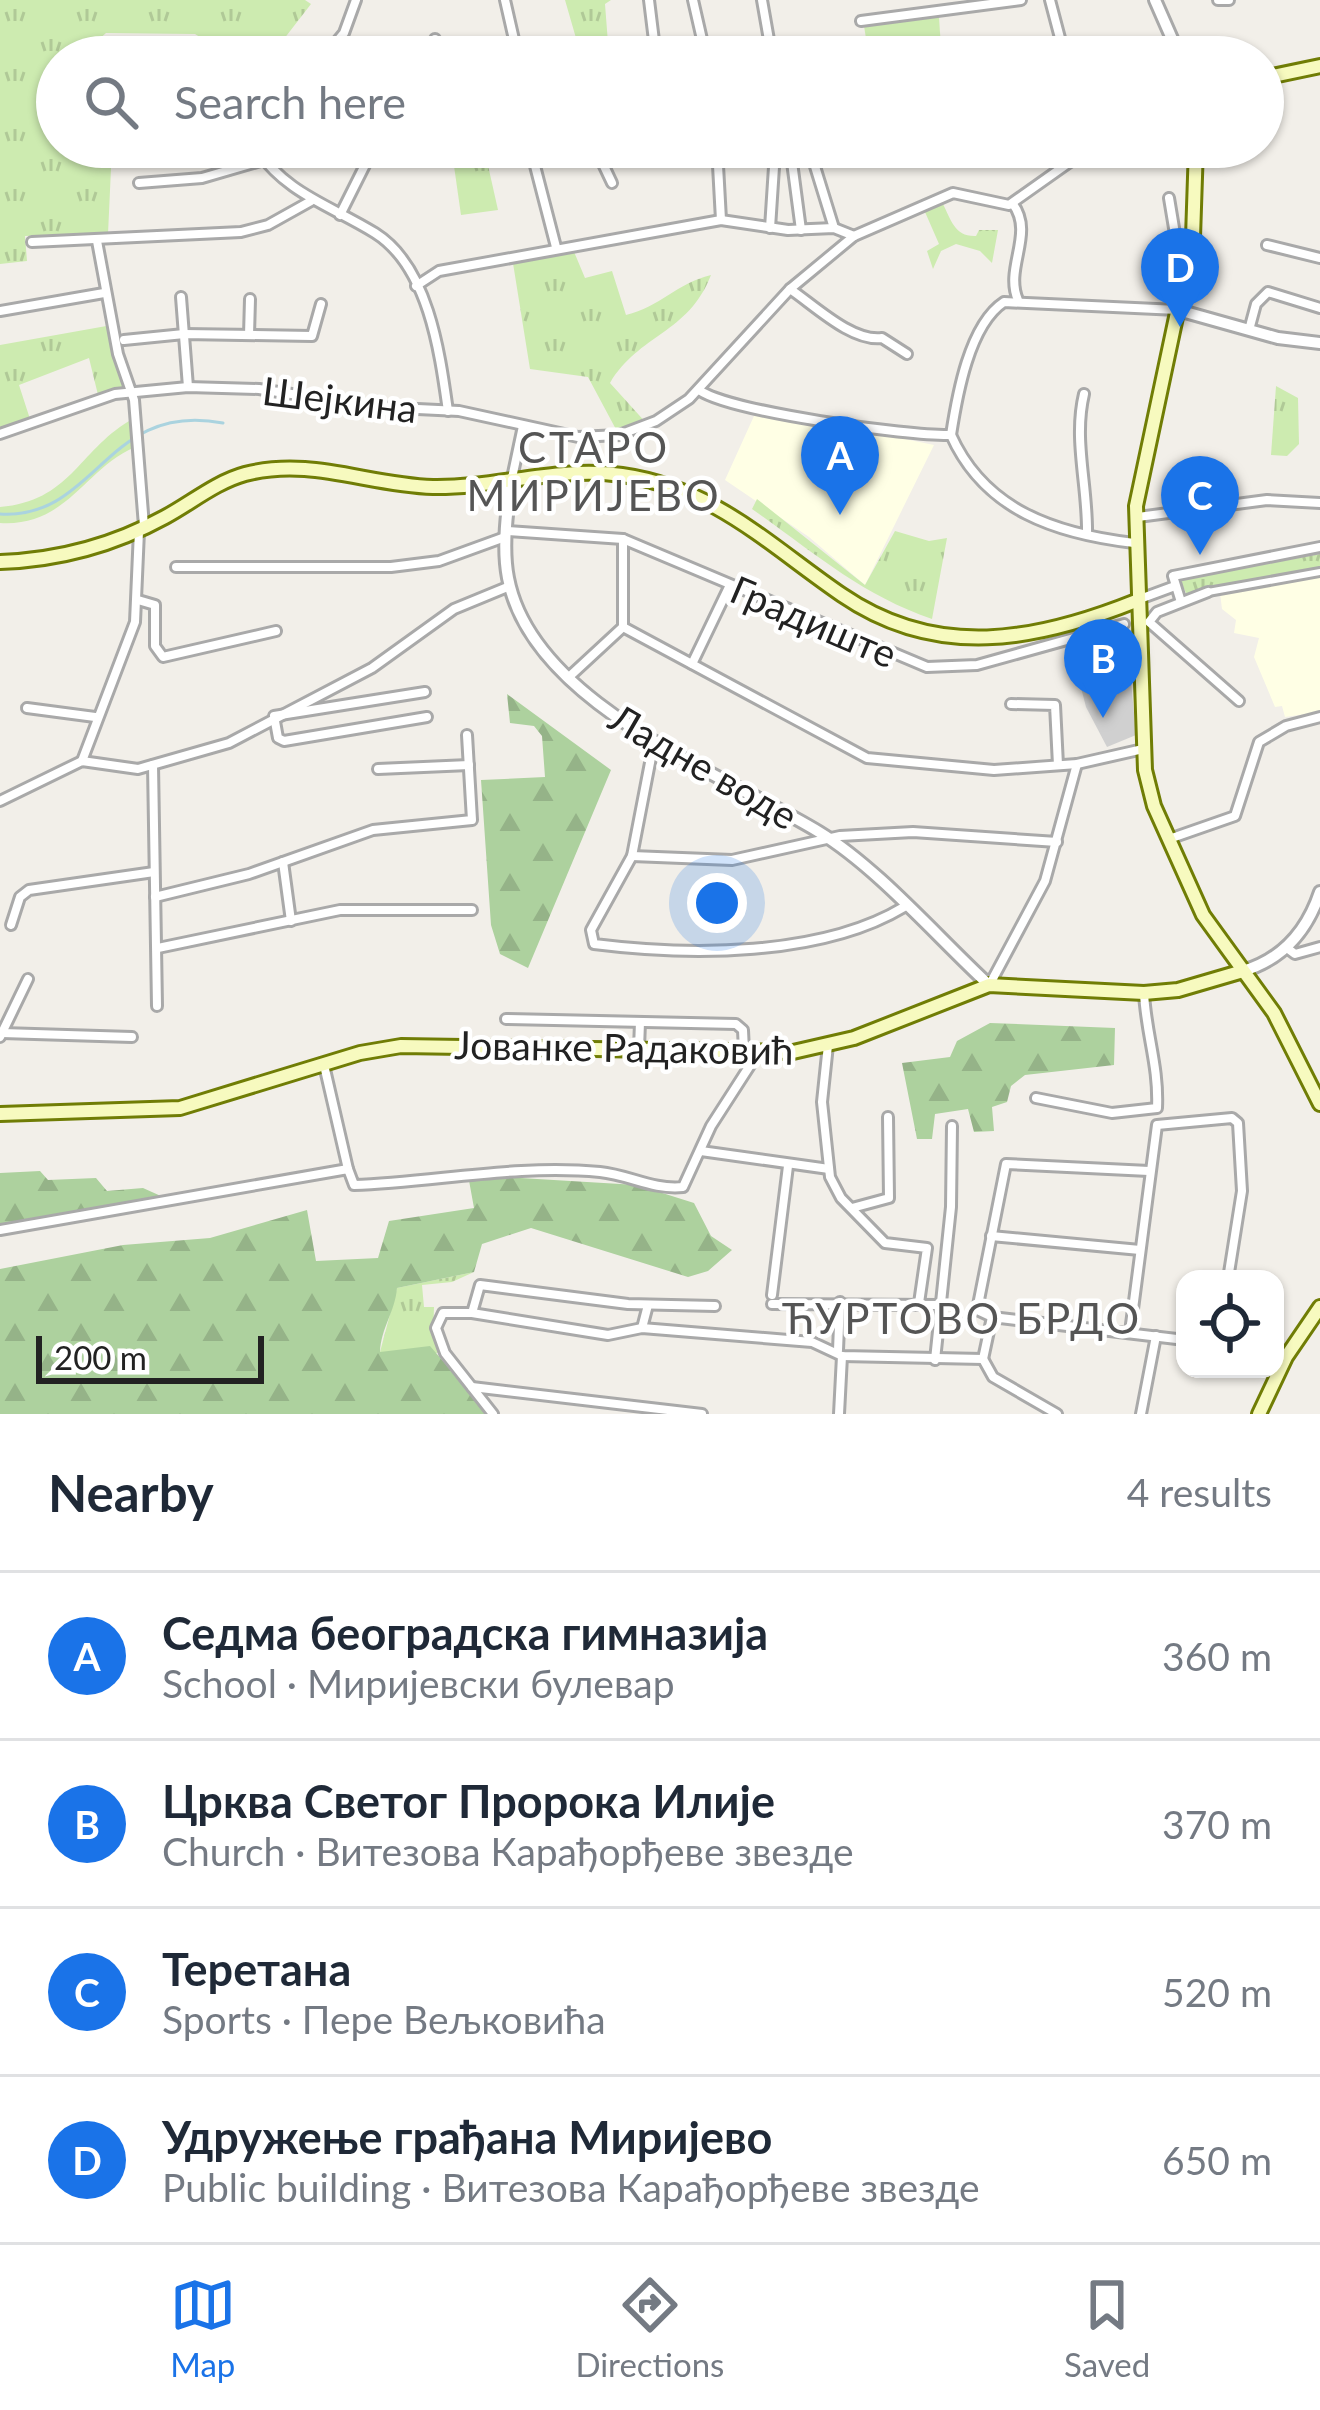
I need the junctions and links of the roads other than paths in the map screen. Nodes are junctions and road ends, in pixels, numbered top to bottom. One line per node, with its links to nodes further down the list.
1 (356, 0): 12 (street)
2 (505, 0): 13 (street)
3 (649, 0): 14 (street)
4 (693, 0): 15 (street)
5 (762, 0): 16 (street)
6 (1021, 0): 11 (street)
7 (1050, 0): 17 (street)
8 (1155, 0): 18 (street)
9 (1218, 0): 10 (street)
10 (1229, 0)
11 (861, 21)
12 (342, 36)
13 (513, 36)
14 (653, 36)
15 (701, 36)
16 (768, 36)
17 (1059, 36)
18 (1171, 36)
19 (1320, 66): 20 (main road)
20 (1284, 74)
21 (236, 168): 32 (street)
22 (273, 168): 35 (street)
23 (364, 168): 37 (street)
24 (536, 168): 46 (street)
25 (605, 168): 33 (street)
26 (718, 168): 38 (street)
27 (774, 168): 39 (street)
28 (793, 168): 41 (street)
29 (815, 168): 40 (street)
30 (1062, 168): 36 (street)
31 (1195, 168): 47 (main road)
32 (139, 183)
33 (612, 183)
34 (1169, 198): 47 (street)
35 (311, 201): 37 (street); 43 (street)
36 (1013, 204): 42 (street, Шејкина); 54 (street)
37 (340, 215): 49 (street)
38 (721, 220): 39 (street); 46 (street)
39 (770, 228): 41 (street)
40 (834, 228): 41 (street); 42 (street)
41 (801, 230)
42 (854, 236): 50 (street, Шејкина)
43 (97, 241): 44 (street); 51 (street)
44 (32, 242)
45 (1267, 245): 48 (street)
46 (556, 248): 49 (street)
47 (1190, 256): 57 (main road)
48 (1320, 258)
49 (416, 286): 69 (street)
50 (790, 289): 64 (street); 66 (street, Шејкина)
51 (104, 293): 58 (street); 67 (street)
52 (181, 297): 60 (street)
53 (250, 298): 61 (street)
54 (1018, 300): 57 (street); 72 (street)
55 (321, 304): 61 (street)
56 (1320, 308): 59 (street)
57 (1178, 310): 59 (street); 75 (main road)
58 (0, 311)
59 (1249, 330): 63 (street)
60 (184, 334): 61 (street); 62 (street); 65 (street)
61 (249, 335)
62 (124, 340)
63 (1320, 343)
64 (907, 354)
65 (188, 387): 67 (street, Шејкина); 69 (street, Шејкина)
66 (699, 390): 70 (street, Шејкина); 72 (street)
67 (131, 391): 71 (street, Шејкина); 76 (street)
68 (1084, 394): 78 (street)
69 (448, 410): 70 (street, Шејкина)
70 (524, 426): 73 (street, Ладне воде)
71 (0, 434)
72 (951, 435): 78 (street)
73 (512, 478): 76 (main road); 77 (street, Ладне воде); 90 (main road)
74 (1320, 503): 75 (street)
75 (1135, 516): 80 (main road)
76 (142, 529): 82 (main road); 89 (street)
77 (507, 534): 79 (street, Градиште); 83 (street, Градиште); 87 (street, Ладне воде)
78 (1087, 534): 80 (street)
79 (623, 539): 86 (street, Градиште); 93 (street)
80 (1134, 543): 90 (main road)
81 (1320, 548): 85 (street)
82 (0, 562)
83 (176, 567)
84 (1320, 572): 88 (street)
85 (1174, 581): 90 (street); 91 (street)
86 (730, 585): 92 (street, Градиште); 95 (street)
87 (510, 586): 96 (street, Ладне воде); 101 (street)
88 (1208, 592): 91 (street)
89 (138, 600): 94 (street); 102 (street)
90 (1136, 601): 107 (main road)
91 (1181, 602): 98 (street)
92 (1124, 624)
93 (623, 627): 95 (street); 96 (street)
94 (276, 631)
95 (692, 664): 112 (street)
96 (571, 676): 106 (street, Ладне воде)
97 (425, 692): 101 (street)
98 (1239, 700)
99 (1011, 704): 112 (street)
100 (27, 708): 102 (street)
101 (274, 716): 103 (street); 110 (street)
102 (95, 717): 108 (street)
103 (427, 717)
104 (1320, 717): 116 (street)
105 (466, 735): 111 (street)
106 (654, 742): 115 (street, Ладне воде); 118 (street)
107 (1143, 749): 109 (street); 116 (main road)
108 (82, 761): 110 (street); 114 (street)
109 (1077, 764): 112 (street); 117 (street)
110 (153, 765): 120 (street)
111 (470, 765): 113 (street); 119 (street)
112 (1058, 765)
113 (378, 769)
114 (0, 801)
115 (828, 838): 117 (street); 118 (street); 123 (street, Ладне воде)
116 (1168, 839): 130 (main road)
117 (1058, 842): 132 (street)
118 (632, 856): 123 (street)
119 (283, 862): 122 (street); 125 (street)
120 (154, 872): 122 (street); 126 (street)
121 (1320, 892): 128 (street)
122 (155, 896): 129 (street)
123 (904, 907): 132 (street, Ладне воде)
124 (472, 910): 125 (street)
125 (291, 921): 129 (street)
126 (11, 925)
127 (1320, 947): 128 (street)
128 (1287, 948): 130 (street)
129 (158, 949): 134 (street)
130 (1243, 971): 133 (main road, Јованке Радаковић); 143 (main road)
131 (28, 980): 137 (street)
132 (989, 985): 133 (main road, Јованке Радаковић); 139 (main road, Јованке Радаковић)
133 (1144, 993): 144 (street)
134 (157, 1006)
135 (506, 1019): 136 (street)
136 (640, 1022): 140 (street); 141 (street)
137 (1, 1035): 138 (street)
138 (132, 1037)
139 (828, 1045): 141 (main road, Јованке Радаковић); 152 (street)
140 (639, 1048): 141 (main road, Јованке Радаковић); 142 (main road, Јованке Радаковић)
141 (751, 1052): 149 (street)
142 (324, 1064): 146 (main road, Јованке Радаковић); 151 (street)
143 (1316, 1088): 145 (main road)
144 (1036, 1098)
145 (1320, 1104)
146 (0, 1114)
147 (888, 1117): 154 (street)
148 (952, 1126): 162 (street)
149 (700, 1151): 150 (street); 151 (street)
150 (788, 1166): 152 (street); 159 (street)
151 (348, 1169): 155 (street)
152 (829, 1169): 154 (street)
153 (1149, 1172): 156 (street); 157 (street); 158 (street)
154 (851, 1208): 160 (street)
155 (0, 1230)
156 (991, 1236): 157 (street); 166 (street)
157 (1140, 1250): 168 (street)
158 (1229, 1270)
159 (840, 1302): 160 (street); 172 (street)
160 (919, 1304): 162 (street)
161 (648, 1305): 163 (street); 165 (street); 167 (street)
162 (939, 1305): 174 (street)
163 (716, 1306)
164 (1320, 1307): 171 (main road)
165 (472, 1313): 167 (street); 176 (street)
166 (992, 1317): 168 (street); 173 (street)
167 (642, 1328): 172 (street)
168 (1130, 1332): 169 (street)
169 (1156, 1336): 170 (street); 181 (street)
170 (1176, 1339)
171 (1284, 1350)
172 (840, 1353): 174 (street); 179 (street)
173 (983, 1359): 174 (street); 180 (street)
174 (935, 1360)
175 (1272, 1378): 182 (main road)
176 (470, 1387): 177 (street); 178 (street)
177 (493, 1414)
178 (702, 1414)
179 (839, 1414)
180 (1057, 1414)
181 (1142, 1414)
182 (1259, 1414)

